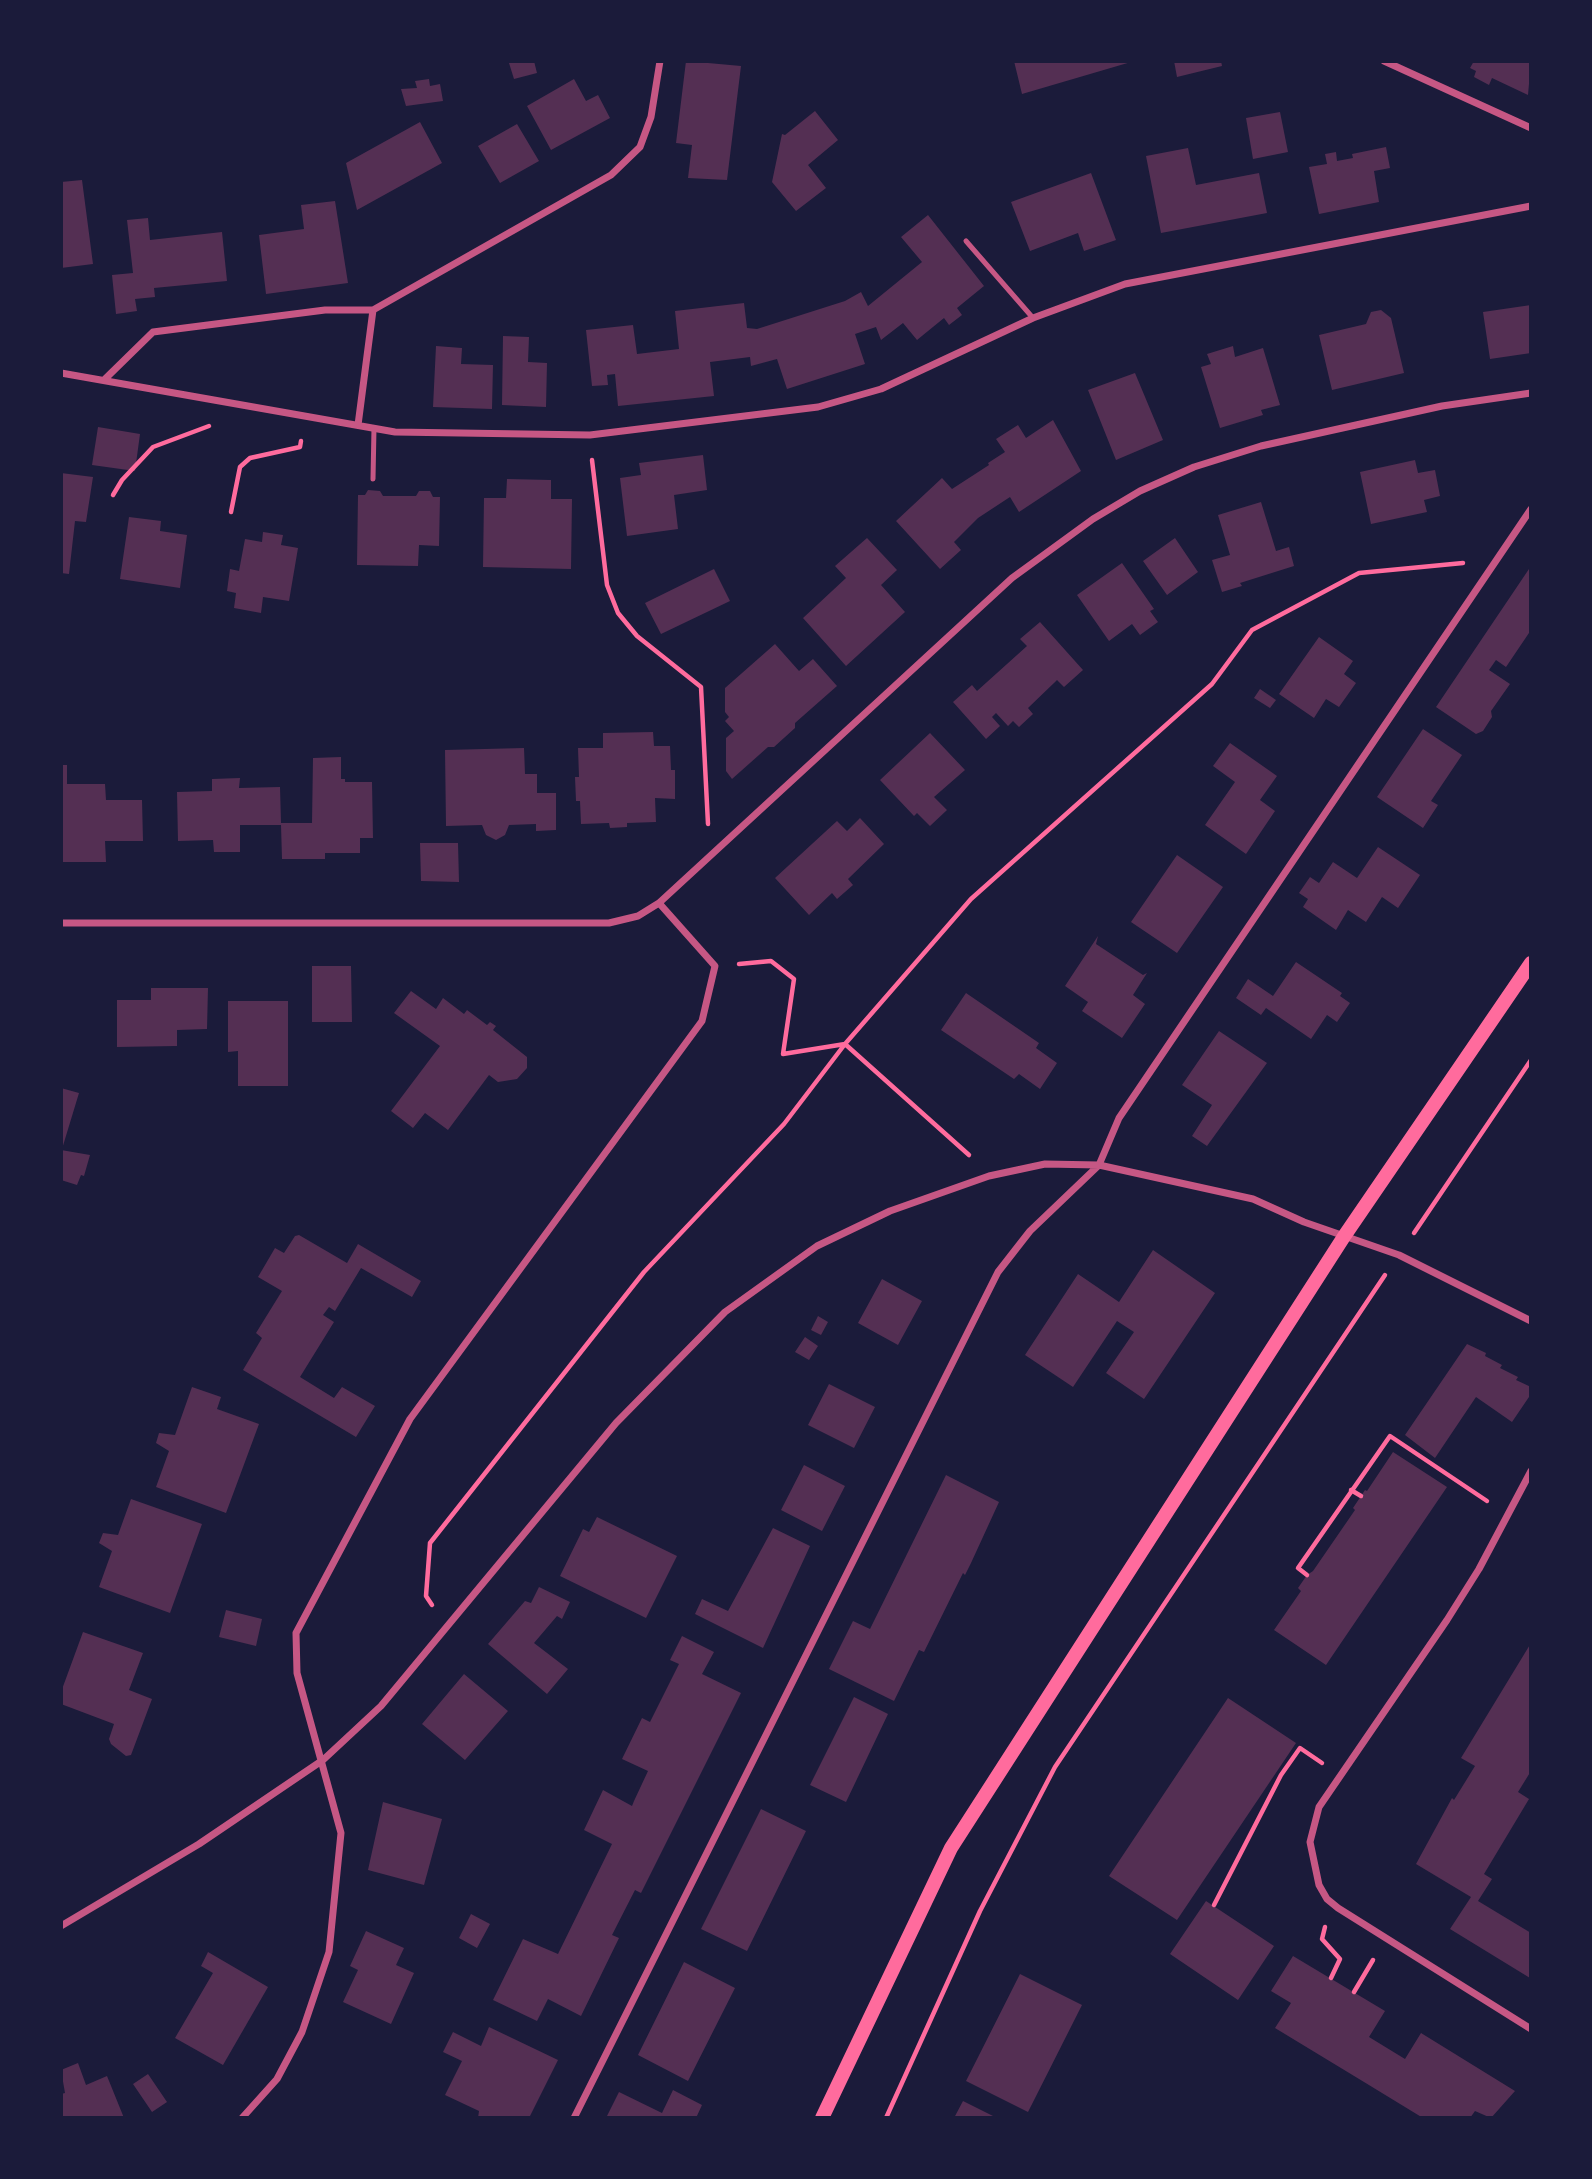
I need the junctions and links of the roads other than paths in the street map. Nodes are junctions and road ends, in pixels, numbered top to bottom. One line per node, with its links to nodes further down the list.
1 (660, 61): 6 (street)
2 (1384, 61): 3 (street)
3 (1531, 128)
4 (1531, 206): 7 (street)
5 (966, 241): 7 (lane)
6 (373, 310): 9 (street); 11 (street)
7 (1033, 318): 12 (street)
8 (61, 373): 9 (street)
9 (105, 379): 11 (street)
10 (1531, 393): 15 (street)
11 (358, 425): 12 (street)
12 (374, 428): 13 (lane)
13 (373, 479)
14 (1531, 509): 18 (street)
15 (659, 903): 16 (street); 22 (street)
16 (61, 923)
17 (1531, 963): 19 (main road)
18 (1099, 1166): 19 (street); 22 (street); 26 (street)
19 (1345, 1235): 20 (street); 27 (main road)
20 (1531, 1321)
21 (1531, 1471): 24 (street)
22 (323, 1760): 23 (street); 25 (street)
23 (61, 1926)
24 (1531, 2029)
25 (243, 2118)
26 (574, 2118)
27 (822, 2118)

